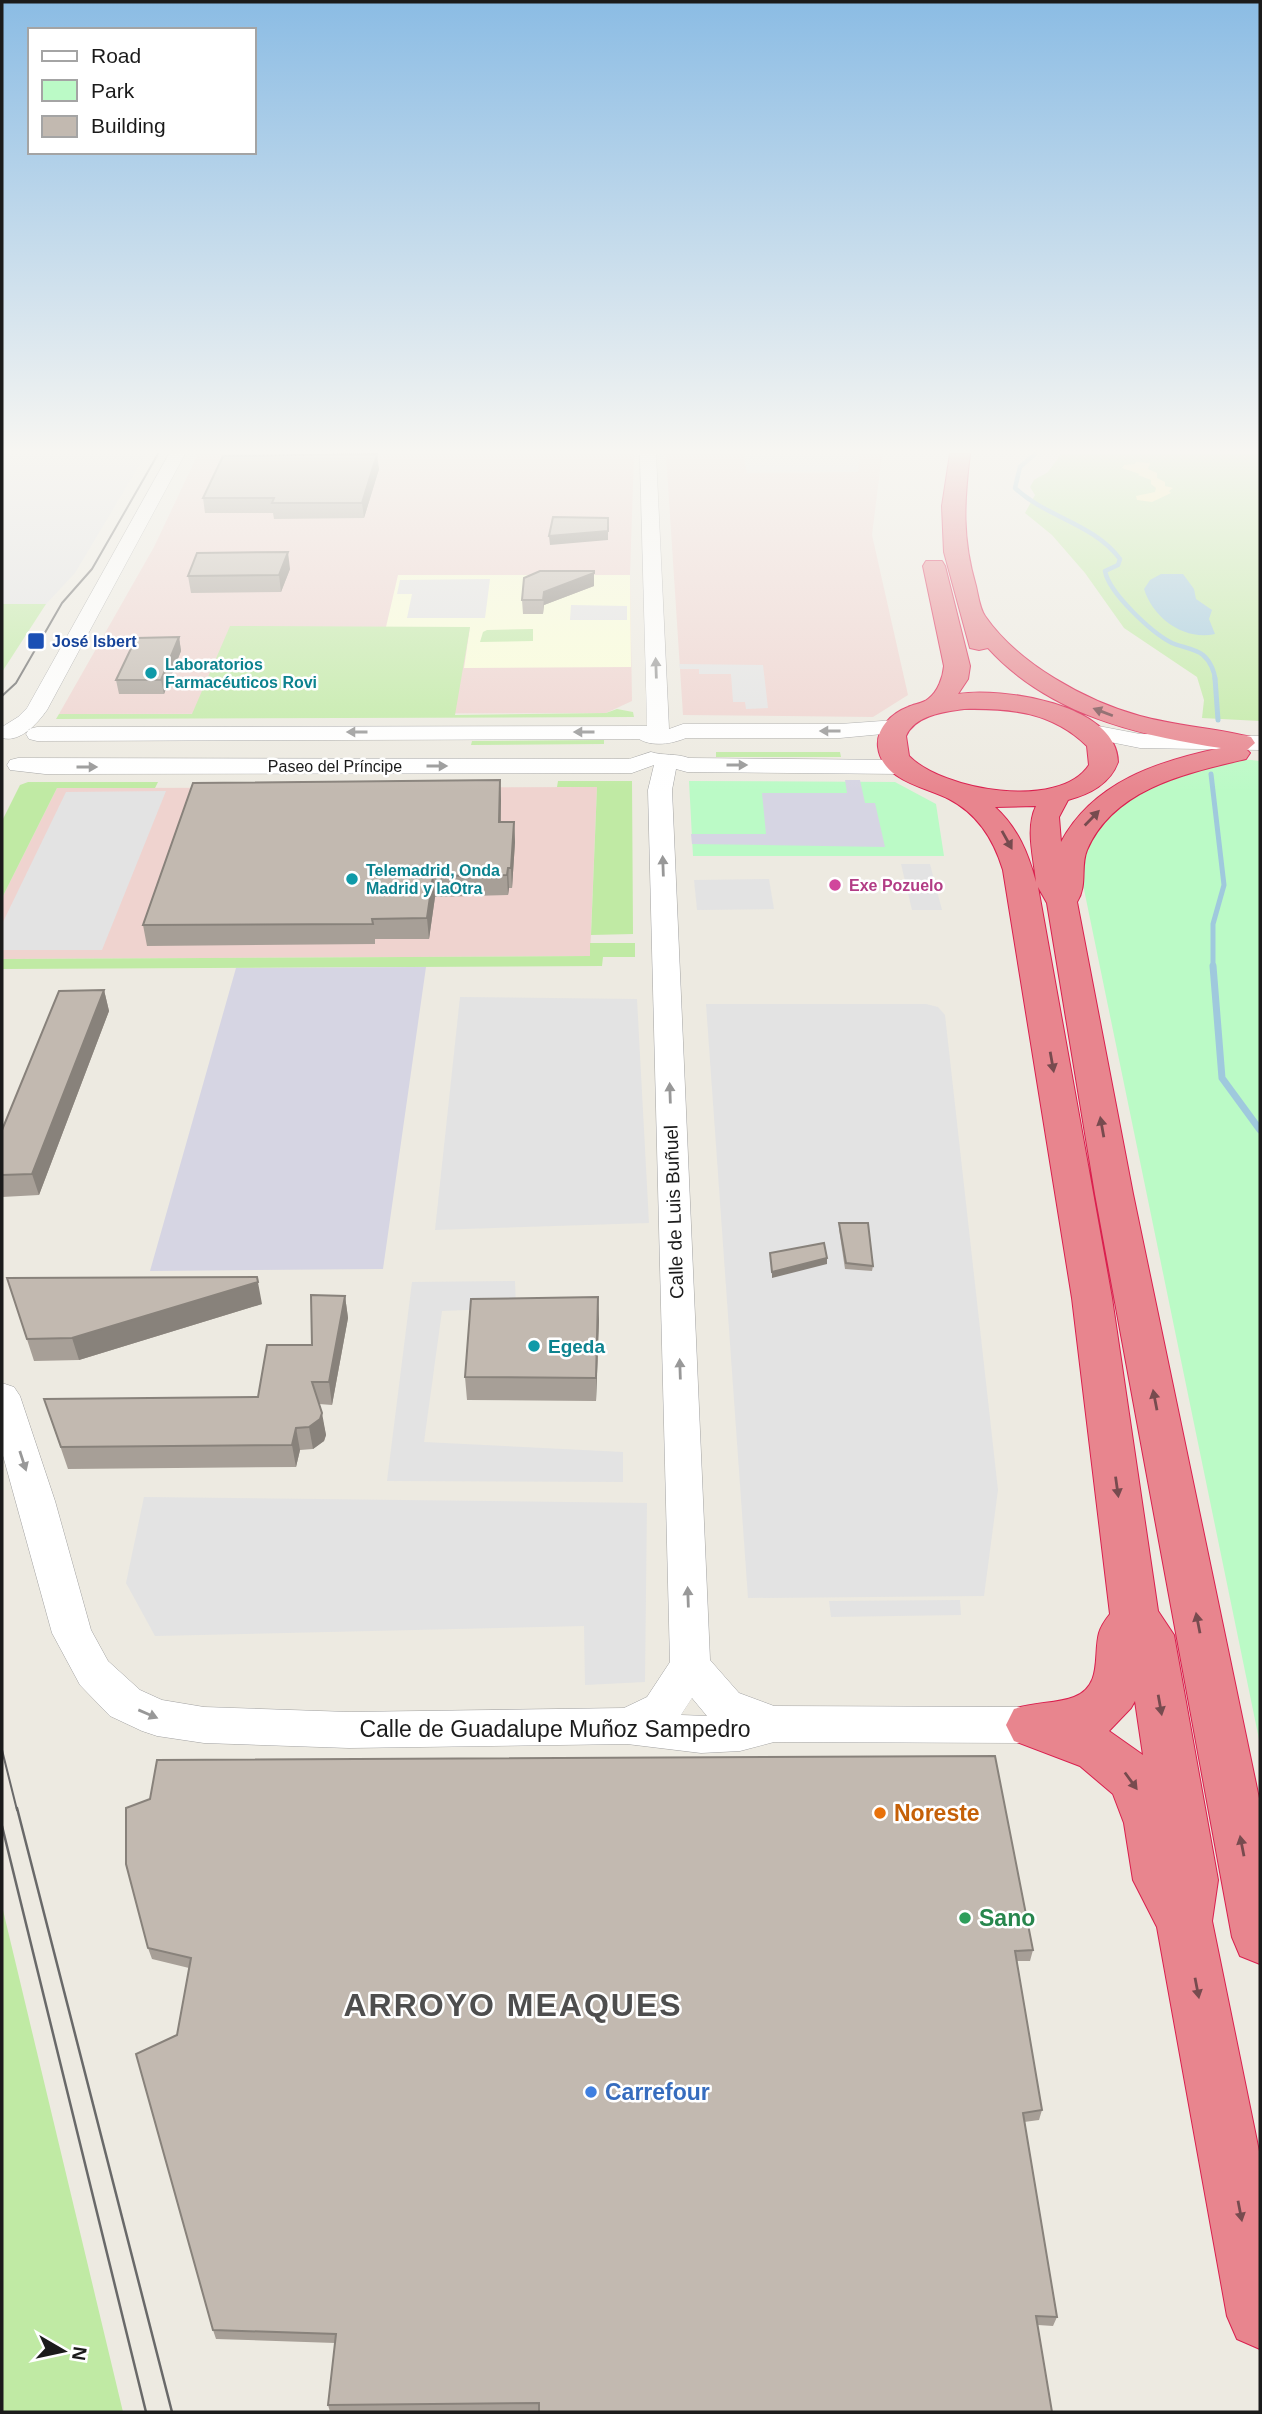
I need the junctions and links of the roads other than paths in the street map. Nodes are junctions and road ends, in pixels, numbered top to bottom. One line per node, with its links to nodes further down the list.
1 (115, 567): 10 (street)
2 (653, 567): 12 (street, Calle de Luis Buñuel, one-way to 2)
3 (934, 567): 6 (highway)
4 (959, 567): 5 (highway)
5 (975, 620): 7 (highway); 13 (highway, one-way to 5)
6 (937, 706): 7 (highway); 8 (highway)
7 (1050, 711): 9 (highway)
8 (896, 727): 12 (street, Paseo del Príncipe, one-way to 12); 16 (highway)
9 (1088, 730): 13 (street); 14 (highway)
10 (5, 734): 11 (street, Paseo del Príncipe)
11 (37, 734): 12 (street, Paseo del Príncipe, one-way to 11); 15 (street)
12 (661, 748): 15 (street, Paseo del Príncipe, one-way to 12); 16 (street, Paseo del Príncipe, one-way to 16); 22 (street, Calle de Luis Buñuel, one-way to 12)
13 (1249, 748): 14 (street); 19 (highway, one-way to 13)
14 (1103, 764): 18 (highway)
15 (10, 766)
16 (904, 767): 17 (highway)
17 (959, 793): 18 (highway); 21 (highway, one-way to 21)
18 (1056, 794): 19 (highway)
19 (1062, 903): 27 (highway, one-way to 19)
20 (2, 1396): 25 (street, Calle de Guadalupe Muñoz Sampedro, one-way to 25)
21 (1135, 1618): 24 (highway); 26 (highway, one-way to 26)
22 (690, 1665): 23 (street); 25 (street)
23 (774, 1724): 24 (street, Calle de Guadalupe Muñoz Sampedro); 25 (street, Calle de Guadalupe Muñoz Sampedro)
24 (1032, 1725): 26 (highway, one-way to 26)
25 (627, 1726)
26 (1184, 1921): 28 (highway, one-way to 28)
27 (1260, 1937)
28 (1260, 2316)

